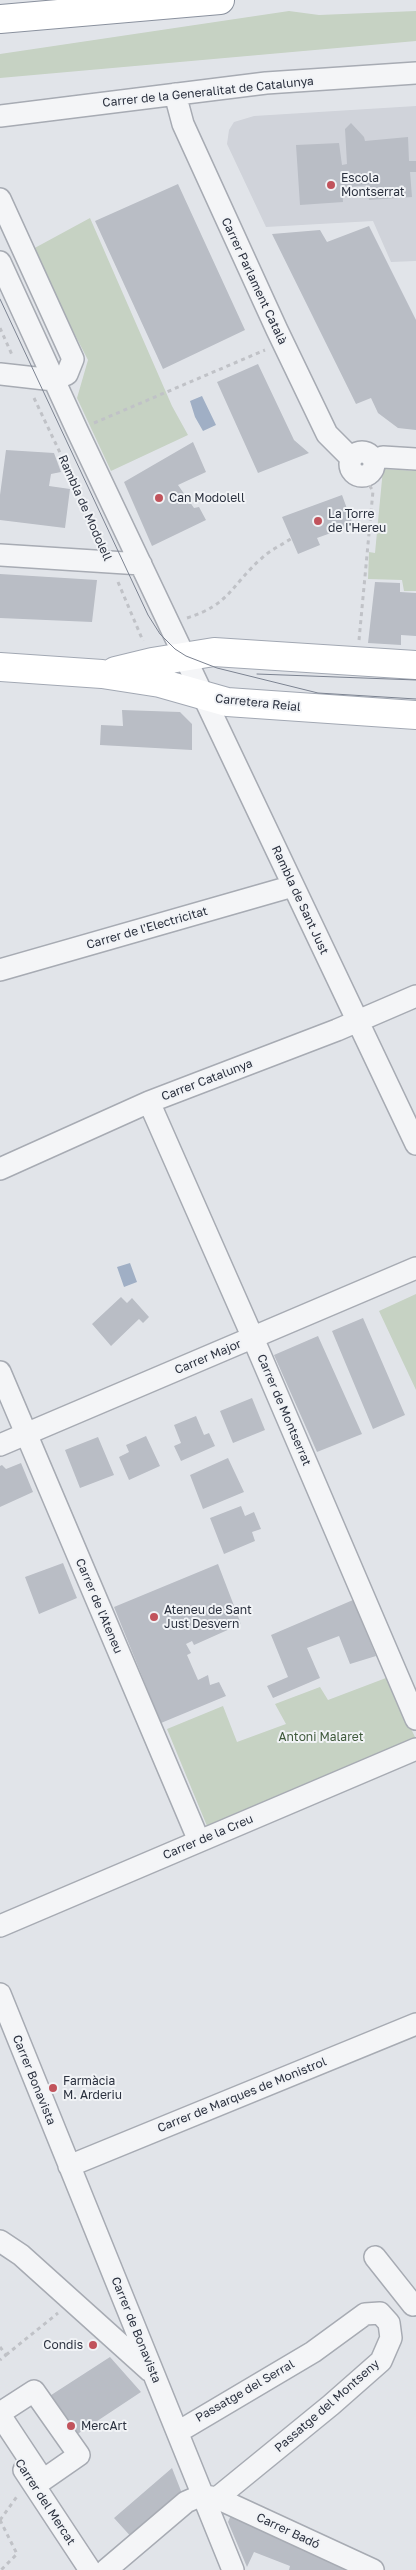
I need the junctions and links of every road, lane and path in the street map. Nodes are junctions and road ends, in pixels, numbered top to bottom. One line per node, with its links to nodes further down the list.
1 (37, 0): 3 (main road)
2 (220, 0): 4 (main road)
3 (0, 8)
4 (0, 19)
5 (416, 73): 6 (street, Carrer de la Generalitat de Catalunya)
6 (176, 94): 7 (street, Carrer de la Generalitat de Catalunya); 11 (street, Carrer Parlament Català)
7 (0, 116)
8 (0, 199): 14 (street)
9 (0, 262): 14 (street, Rambla de Modolell)
10 (0, 328): 13 (path, Rambla de Modolell)
11 (283, 343): 15 (path); 17 (street, Carrer Parlament Català)
12 (0, 374): 13 (street)
13 (22, 377): 14 (street); 20 (path, Rambla de Modolell)
14 (54, 380): 15 (street, Rambla de Modolell)
15 (77, 430): 21 (street, Rambla de Modolell)
16 (416, 459): 17 (street)
17 (369, 469): 24 (path)
18 (292, 538): 22 (path)
19 (0, 555): 20 (street)
20 (109, 562): 21 (street); 25 (path, Rambla de Modolell)
21 (141, 564): 22 (street, Rambla de Modolell)
22 (169, 624): 23 (street, Rambla de Modolell)
23 (186, 656): 24 (main road, Carretera Reial); 25 (main road, Carretera Reial); 29 (street, Rambla de Sant Just)
24 (357, 661): 26 (main road, Carretera Reial)
25 (152, 662): 28 (main road, Carretera Reial)
26 (416, 665)
27 (0, 667): 28 (main road, Carretera Reial)
28 (102, 674): 29 (main road, Carretera Reial)
29 (203, 696): 30 (main road, Carretera Reial); 31 (street, Rambla de Sant Just)
30 (416, 716)
31 (293, 886): 32 (street, Carrer de l'Electricitat); 34 (street, Rambla de Sant Just)
32 (0, 970)
33 (416, 996): 34 (street, Carrer Catalunya)
34 (358, 1021): 35 (street, Carrer Catalunya); 36 (street, Rambla de Sant Just)
35 (149, 1102): 37 (street, Carrer Catalunya); 39 (street, Carrer de Montserrat)
36 (416, 1144)
37 (0, 1170)
38 (416, 1268): 39 (street, Carrer Major)
39 (253, 1338): 41 (street, Carrer Major); 43 (street, Carrer de Montserrat)
40 (0, 1372): 41 (street, Carrer de l'Ateneu)
41 (26, 1434): 42 (street, Carrer Major); 45 (street, Carrer de l'Ateneu)
42 (0, 1445)
43 (416, 1719)
44 (416, 1749): 45 (street, Carrer de la Creu)
45 (199, 1841): 46 (street, Carrer de la Creu)
46 (0, 1926)
47 (0, 1994): 49 (street, Carrer Bonavista)
48 (416, 2024): 49 (street, Carrer de Marques de Monistrol)
49 (69, 2166): 58 (street, Carrer de Bonavista)
50 (0, 2240): 52 (street)
51 (375, 2257): 53 (street)
52 (73, 2301): 56 (path); 58 (street)
53 (415, 2304): 54 (street)
54 (389, 2323): 59 (street, Passatge del Serral); 62 (street, Passatge del Montseny)
55 (0, 2347): 56 (path)
56 (6, 2355): 57 (path)
57 (0, 2360)
58 (155, 2376): 59 (street, Carrer de Bonavista)
59 (178, 2432): 62 (street, Carrer de Bonavista)
60 (0, 2433): 61 (street, Carrer del Mercat)
61 (30, 2478): 63 (path); 65 (street, Carrer del Mercat)
62 (209, 2497): 66 (street, Passatge del Montseny); 67 (street); 68 (street, Carrer Badó)
63 (0, 2520): 64 (path)
64 (1, 2570)
65 (90, 2570)
66 (106, 2570)
67 (233, 2570)
68 (373, 2570)

